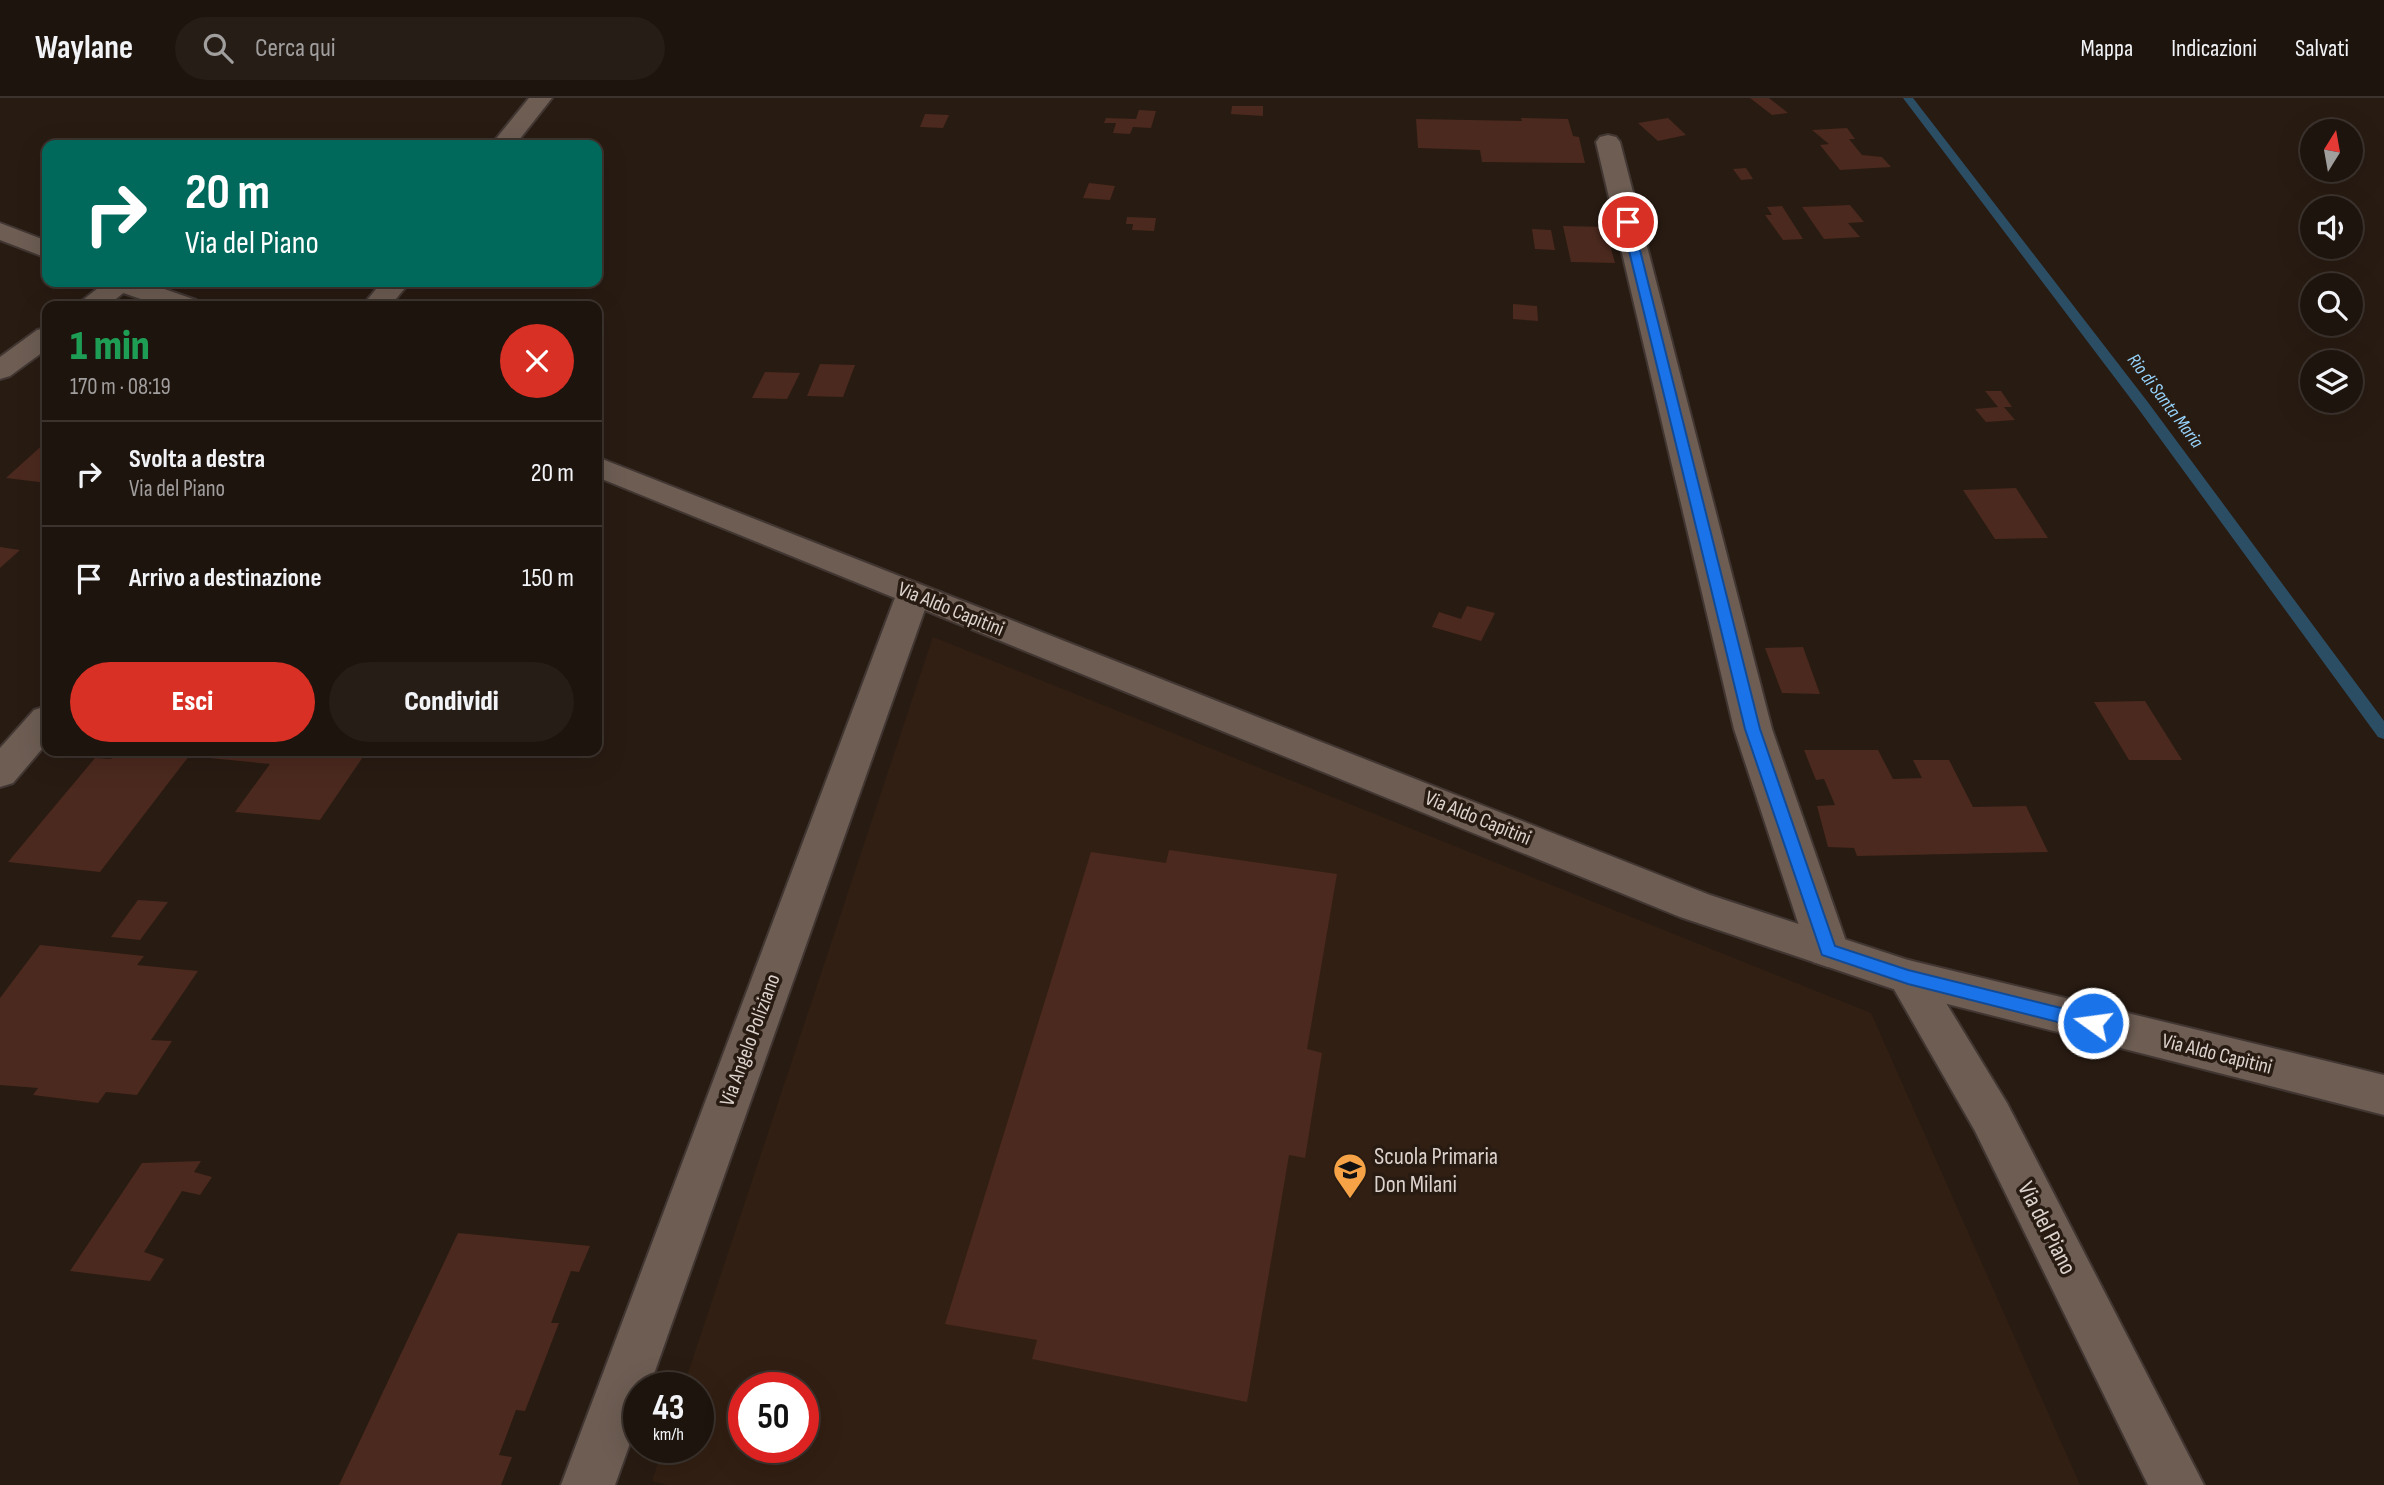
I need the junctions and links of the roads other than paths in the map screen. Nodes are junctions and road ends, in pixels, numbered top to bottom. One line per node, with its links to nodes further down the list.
1 (541, 98): 2 (street)
2 (507, 140)
3 (1608, 142): 18 (street)
4 (0, 232): 5 (street)
5 (42, 248)
6 (114, 287): 9 (street)
7 (135, 287): 10 (street)
8 (392, 287): 11 (street)
9 (96, 301)
10 (172, 301)
11 (380, 301)
12 (42, 340): 13 (street)
13 (0, 370)
14 (602, 468): 15 (street, Via Aldo Capitini)
15 (914, 595): 18 (street, Via Aldo Capitini); 21 (street, Via Angelo Poliziano)
16 (42, 725): 17 (street)
17 (0, 774)
18 (1828, 950): 19 (street, Via Aldo Capitini)
19 (1908, 977): 20 (street, Via Aldo Capitini); 22 (street, Via del Piano)
20 (2384, 1095)
21 (588, 1485)
22 (2177, 1485)

